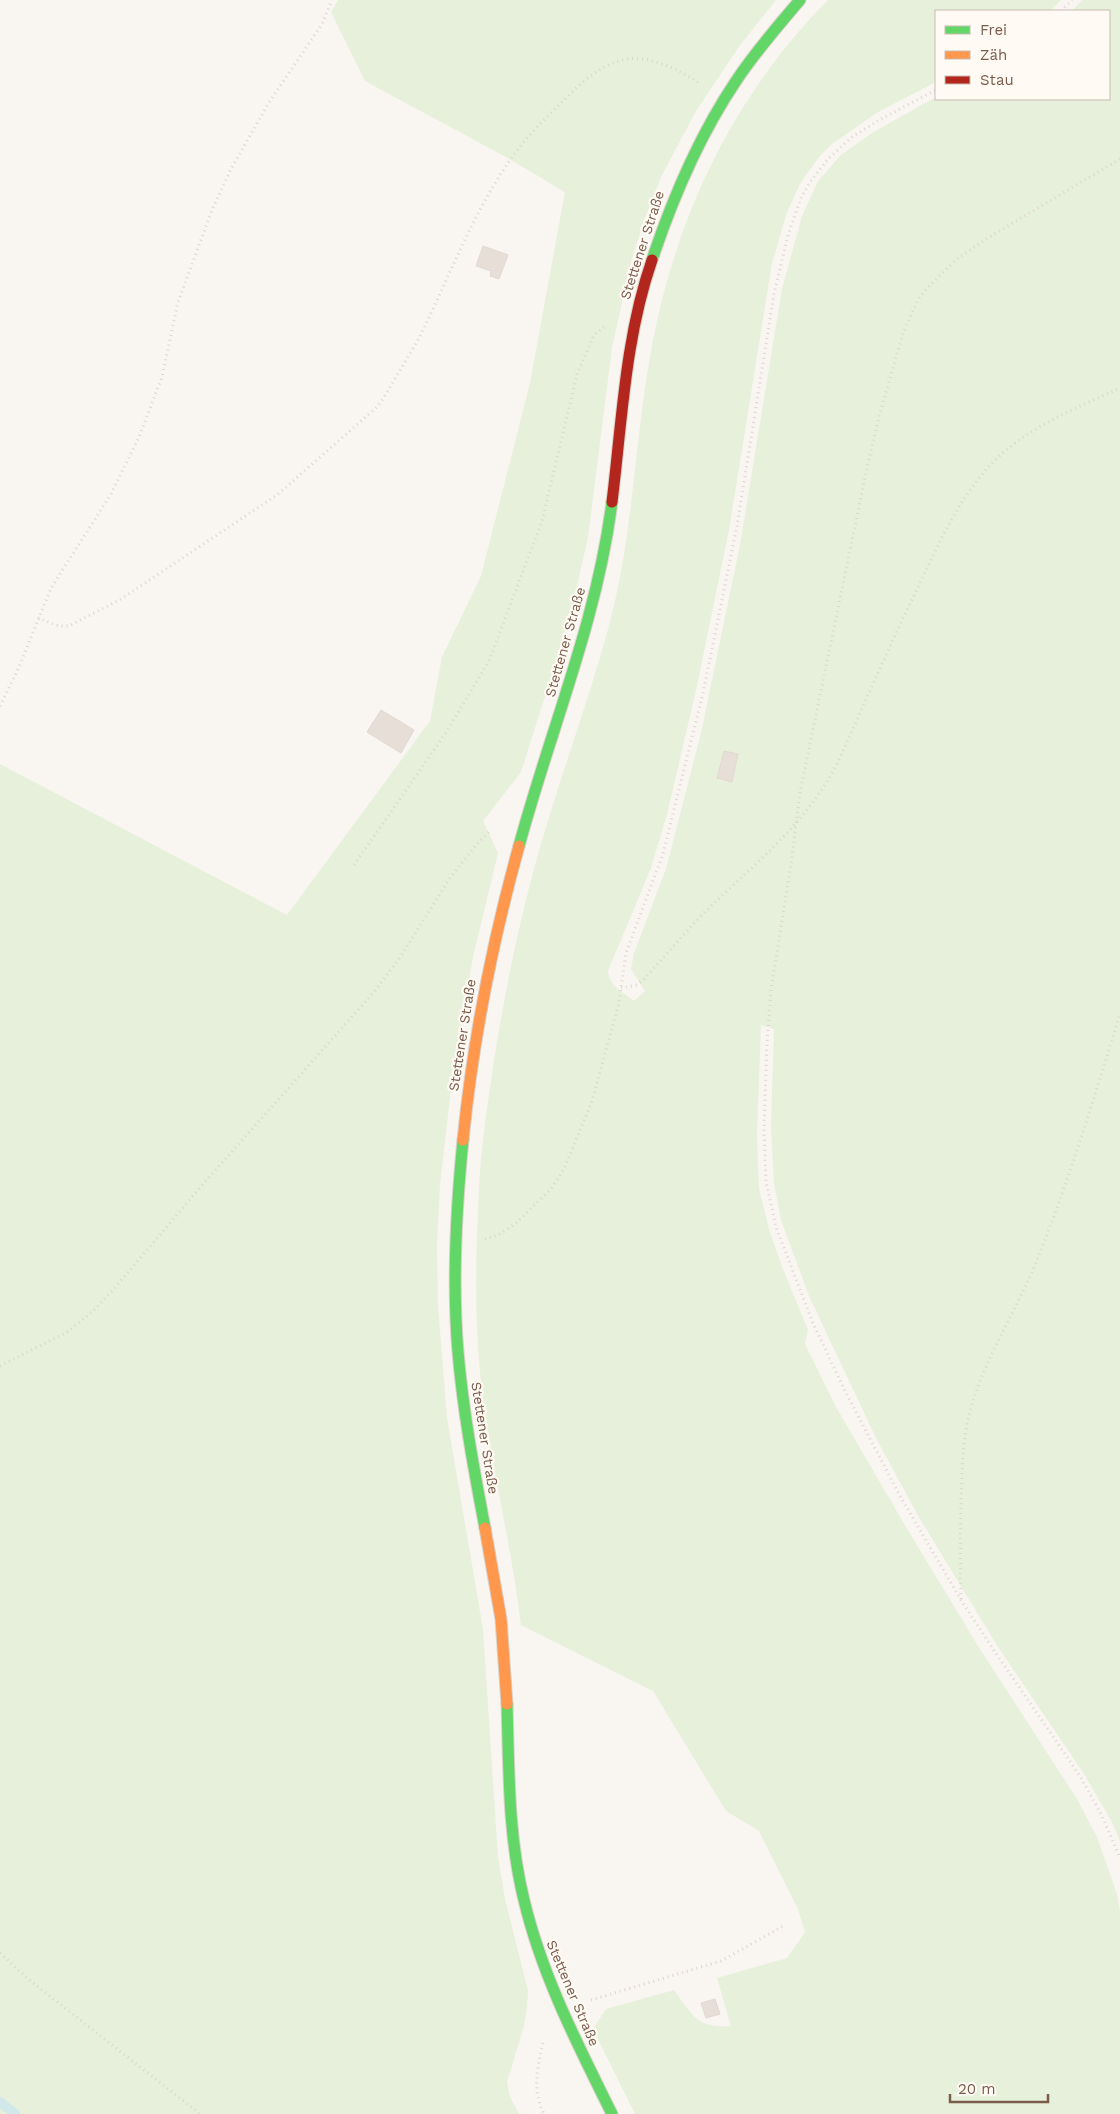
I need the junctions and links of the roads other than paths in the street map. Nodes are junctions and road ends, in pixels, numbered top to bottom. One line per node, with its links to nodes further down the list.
1 (800, 0): 2 (main road, Stettener Straße)
2 (612, 2114)

